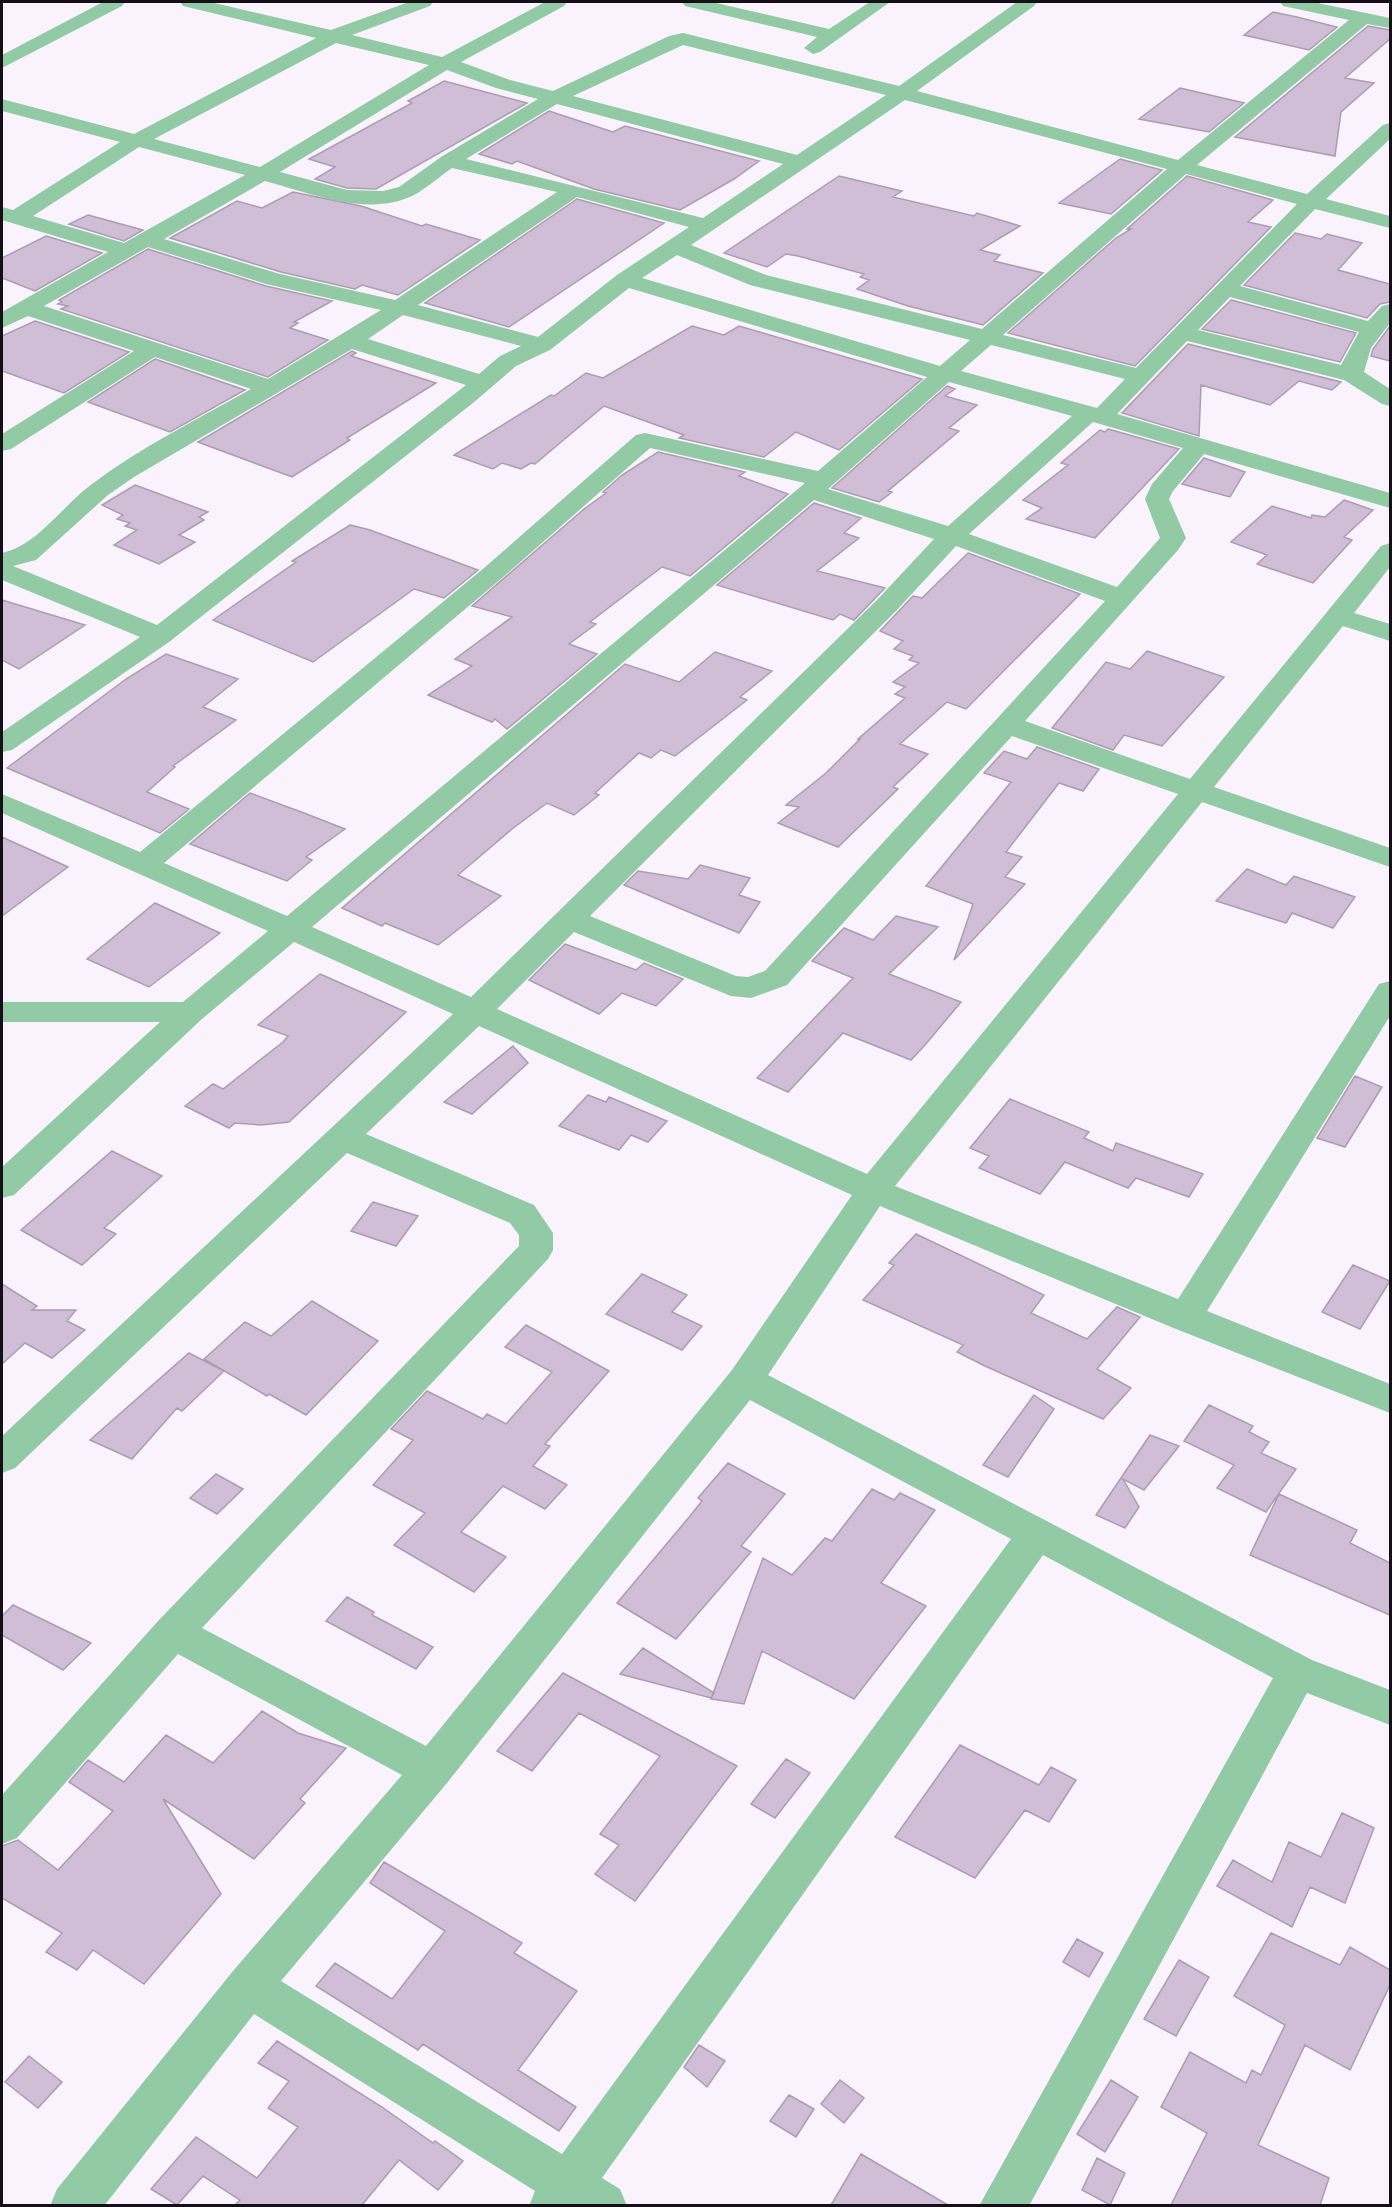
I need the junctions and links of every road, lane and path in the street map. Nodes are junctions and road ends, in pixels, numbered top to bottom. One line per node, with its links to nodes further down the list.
1 (116, 2): 13 (street)
2 (189, 2): 11 (street)
3 (424, 2): 11 (street)
4 (558, 2): 14 (street)
5 (691, 2): 12 (street)
6 (881, 2): 12 (street)
7 (1023, 2): 16 (street)
8 (1289, 2): 9 (street)
9 (1355, 11): 10 (street); 23 (street)
10 (1390, 23)
11 (336, 35): 14 (street); 20 (street)
12 (832, 35): 15 (street)
13 (2, 62)
14 (445, 63): 17 (street); 24 (street)
15 (789, 65): 16 (street); 17 (street)
16 (902, 93): 22 (street); 23 (street)
17 (555, 98): 21 (street); 22 (street)
18 (2, 105): 20 (street)
19 (1390, 129): 26 (street)
20 (137, 140): 24 (street); 27 (street)
21 (448, 161): 24 (street); 25 (street)
22 (800, 162): 29 (street)
23 (1183, 166): 26 (street); 40 (street)
24 (264, 173): 30 (street)
25 (574, 190): 29 (street); 34 (street)
26 (1311, 201): 28 (street); 33 (street)
27 (9, 215): 30 (street)
28 (1390, 222)
29 (706, 225): 31 (street)
30 (136, 246): 34 (street); 35 (street)
31 (675, 246): 32 (street); 40 (street)
32 (625, 280): 42 (street); 44 (street)
33 (1224, 289): 38 (street); 39 (street)
34 (398, 306): 41 (street); 42 (street)
35 (26, 308): 37 (street); 43 (street)
36 (1390, 311): 38 (street)
37 (2, 321)
38 (1373, 329): 45 (street)
39 (1182, 333): 45 (street); 46 (street)
40 (986, 339): 44 (street); 46 (street)
41 (350, 341): 47 (street); 48 (street)
42 (542, 345): 47 (street)
43 (152, 349): 48 (street); 51 (street)
44 (945, 374): 50 (street); 53 (street)
45 (1352, 375): 49 (street)
46 (1141, 376): 50 (street)
47 (482, 383): 62 (street)
48 (269, 387): 57 (street)
49 (1390, 399)
50 (1095, 415): 52 (street); 55 (street)
51 (2, 444)
52 (1200, 445): 54 (street); 59 (street)
53 (816, 485): 55 (street); 68 (street); 70 (street)
54 (1390, 501)
55 (952, 536): 59 (street); 69 (street)
56 (1390, 551): 60 (street)
57 (2, 561)
58 (2, 571): 62 (street)
59 (1122, 598): 63 (street)
60 (1338, 616): 61 (street); 65 (street)
61 (1390, 633)
62 (160, 636): 64 (street)
63 (1008, 725): 65 (street); 69 (street)
64 (2, 744)
65 (1195, 792): 67 (street); 77 (street)
66 (2, 803): 68 (street)
67 (1390, 858)
68 (144, 864): 70 (street)
69 (570, 920): 74 (street)
70 (291, 929): 73 (street); 74 (street)
71 (1390, 990): 78 (street)
72 (2, 1012): 73 (street)
73 (190, 1012): 76 (street)
74 (475, 1012): 75 (street); 77 (street)
75 (341, 1137): 81 (street); 83 (street)
76 (2, 1186)
77 (873, 1190): 78 (street); 79 (street)
78 (1184, 1318): 80 (street)
79 (745, 1380): 82 (street); 86 (street)
80 (1390, 1399)
81 (2, 1458)
82 (1037, 1533): 84 (street); 89 (street)
83 (173, 1632): 86 (street); 87 (street)
84 (1298, 1672): 85 (street); 91 (street)
85 (1390, 1707)
86 (432, 1770): 88 (street)
87 (2, 1825)
88 (249, 1986): 89 (street); 90 (street)
89 (574, 2198)
90 (74, 2205)
91 (1003, 2205)

